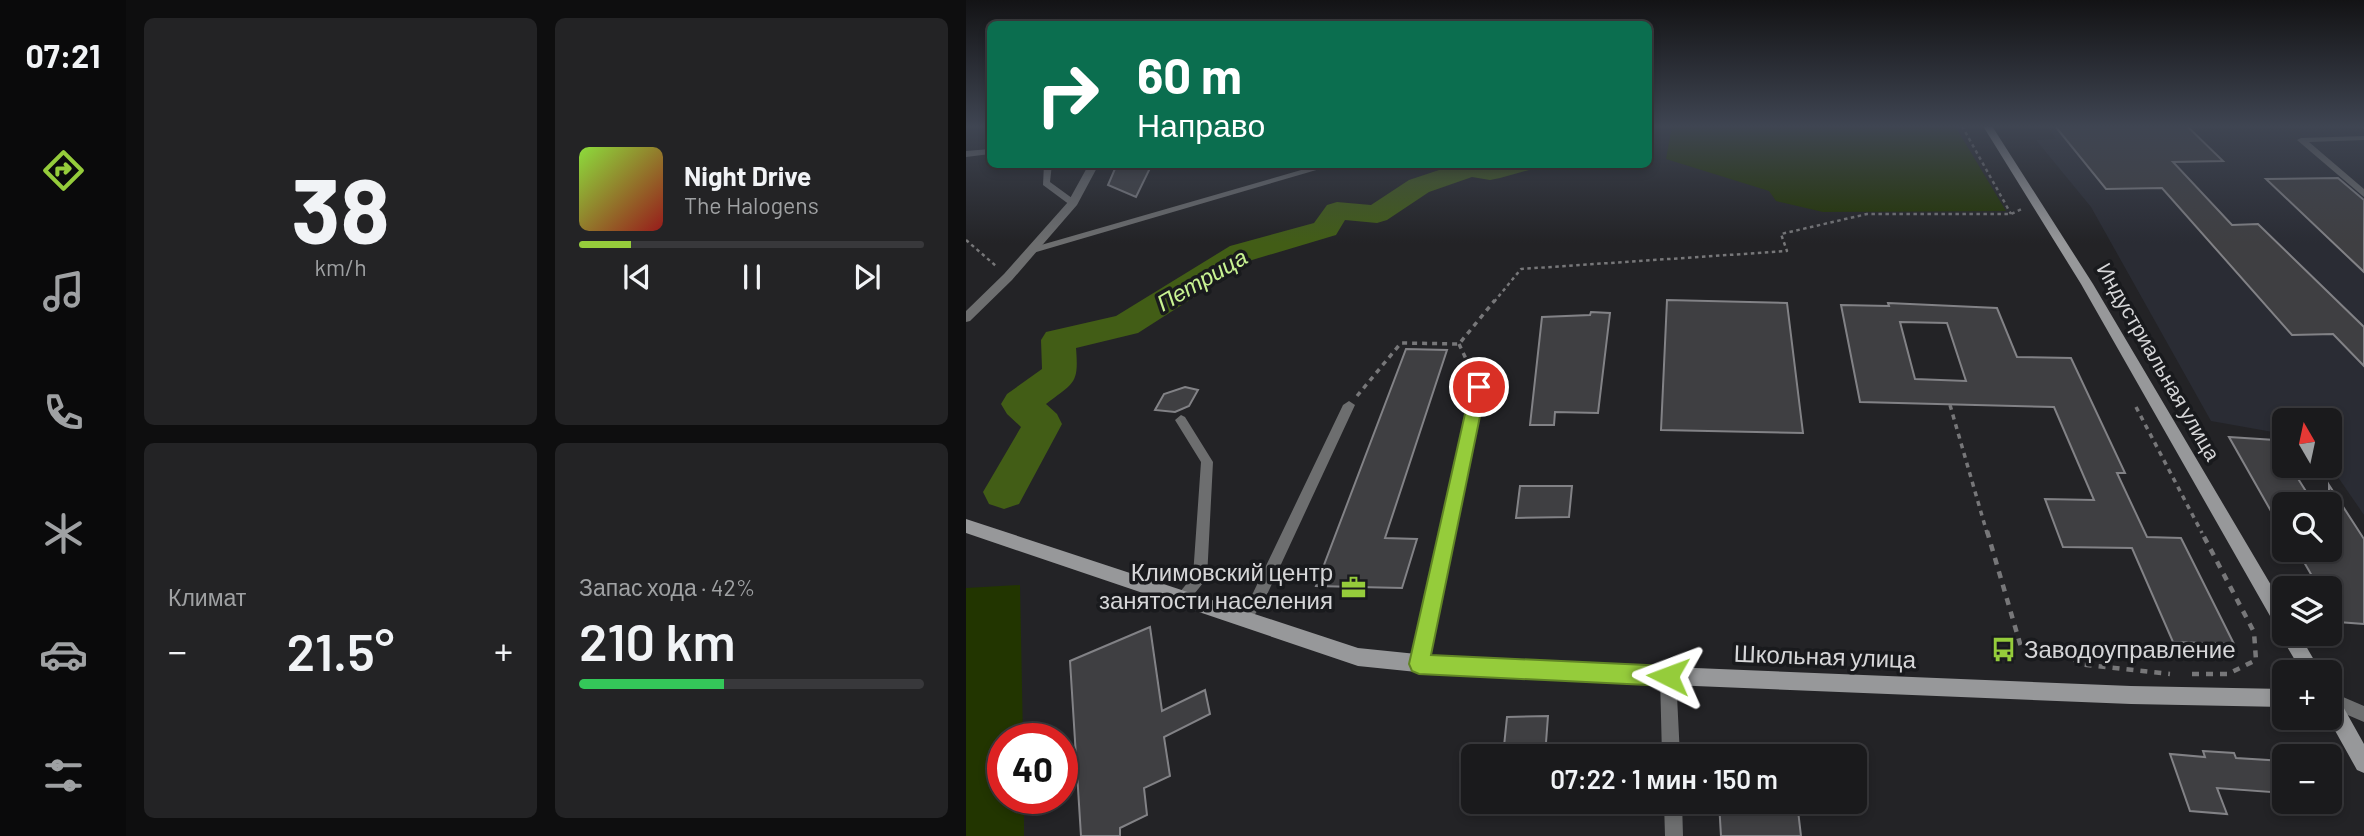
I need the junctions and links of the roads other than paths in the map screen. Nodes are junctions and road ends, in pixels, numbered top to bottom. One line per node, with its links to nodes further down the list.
1 (2012, 165): 15 (street, Индустриальная улица)
2 (2330, 165): 6 (lane)
3 (1048, 168): 7 (lane)
4 (1092, 168): 7 (street)
5 (1319, 168): 8 (lane)
6 (2364, 194)
7 (1073, 203): 8 (street)
8 (1030, 251): 9 (street)
9 (966, 318)
10 (1479, 387): 17 (lane)
11 (1349, 405): 16 (lane)
12 (1181, 420): 14 (lane)
13 (966, 526): 14 (street, Школьная улица)
14 (1182, 598): 16 (street, Школьная улица)
15 (2272, 603)
16 (1243, 619): 17 (street, Школьная улица)
17 (1419, 664): 18 (street, Школьная улица)
18 (1668, 676): 19 (street, Школьная улица); 23 (lane)
19 (2272, 698)
20 (2342, 705): 21 (lane)
21 (2364, 714)
22 (2342, 723): 24 (street)
23 (1671, 744)
24 (2364, 763)
25 (1673, 814): 26 (lane)
26 (1674, 836)

